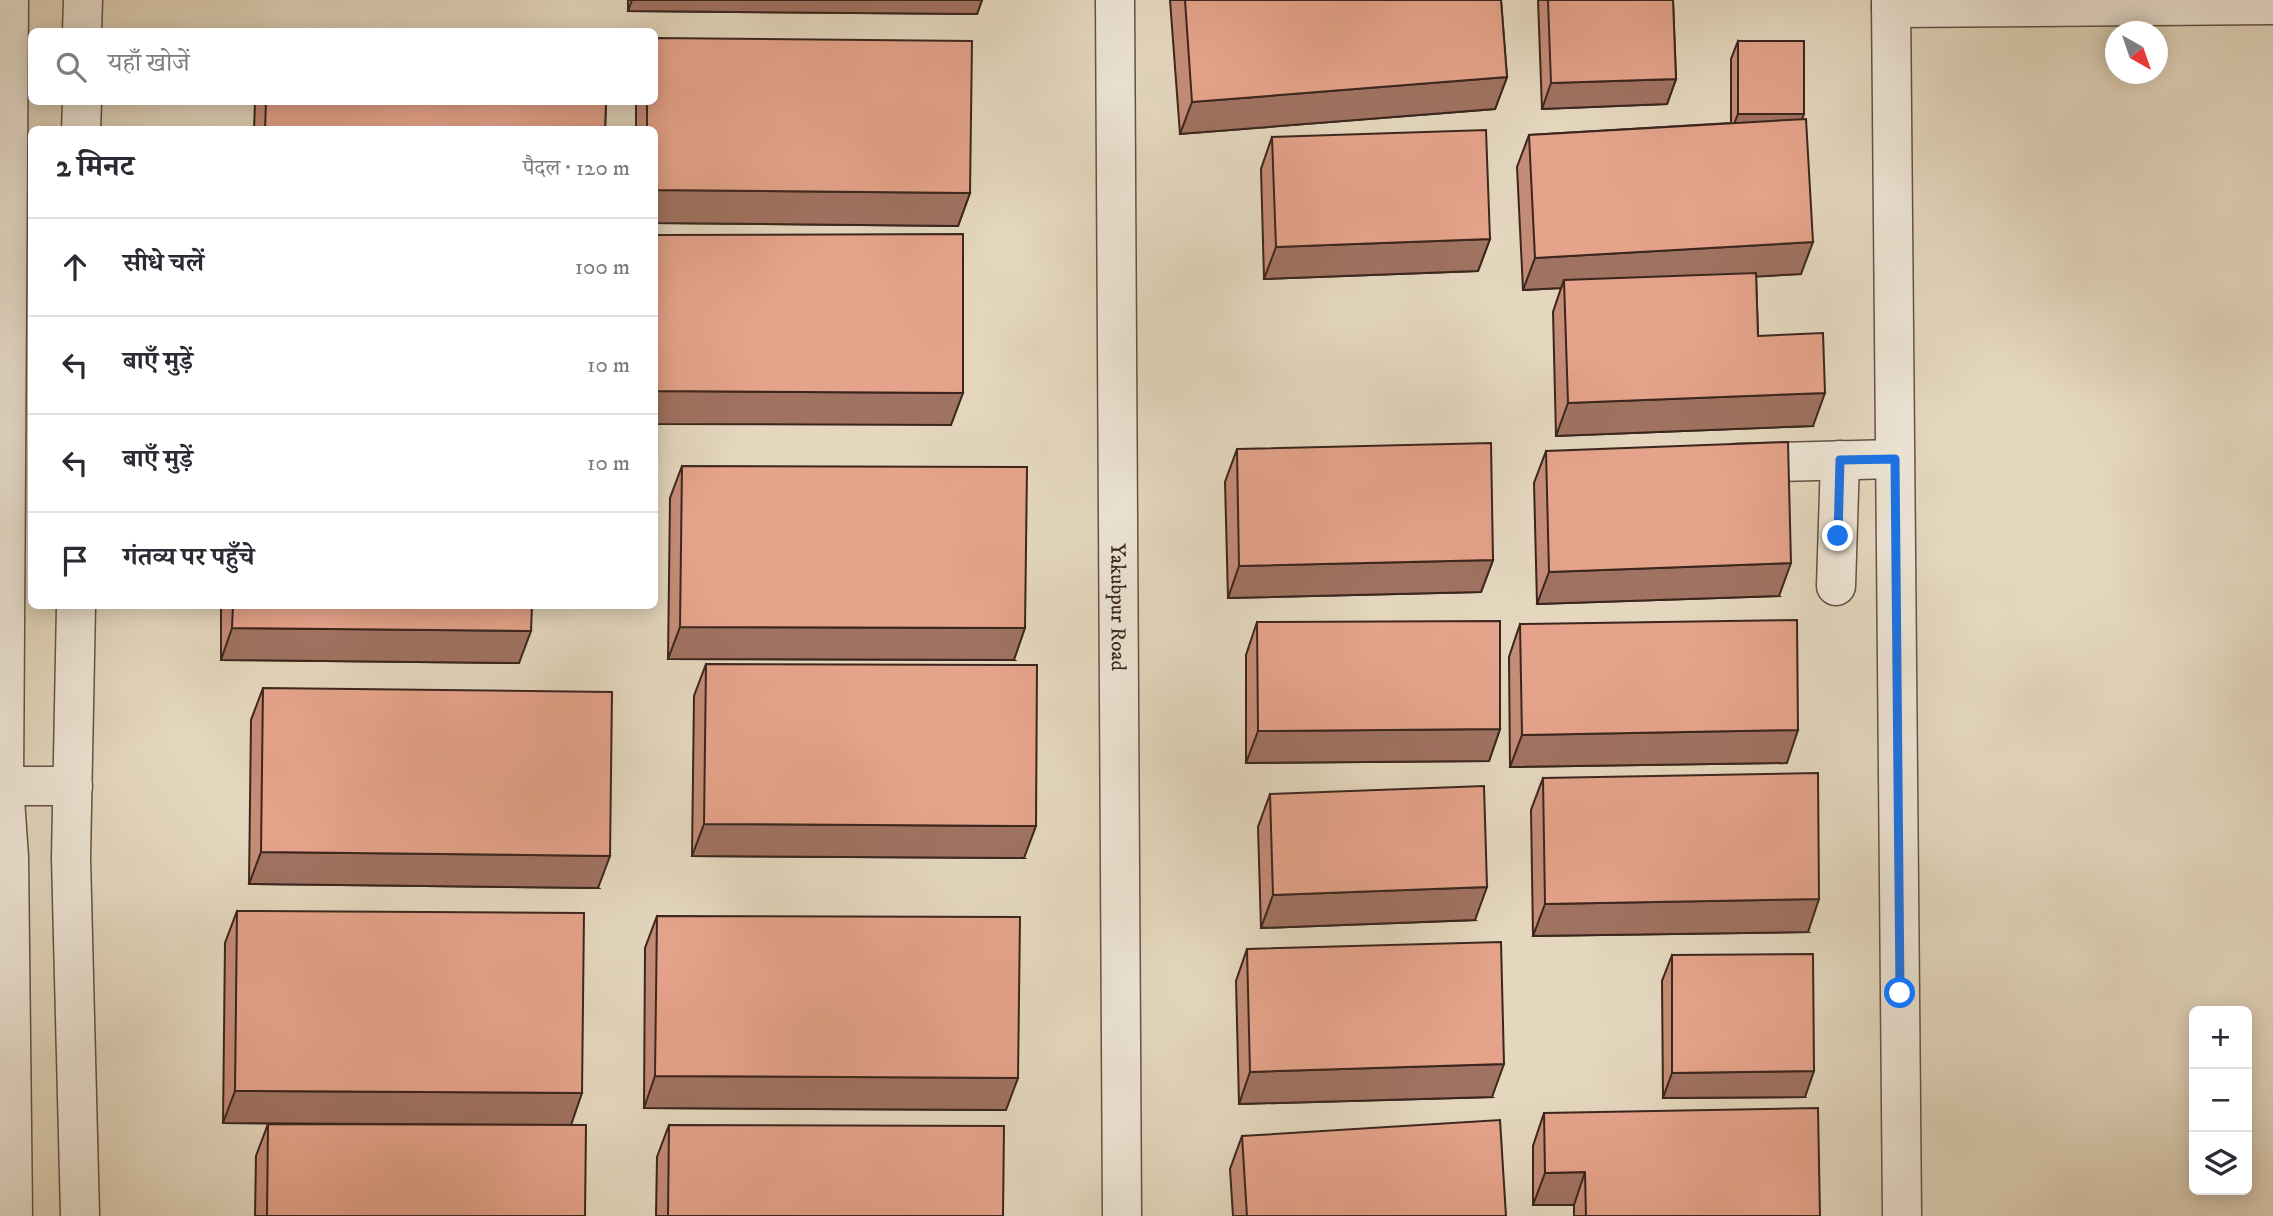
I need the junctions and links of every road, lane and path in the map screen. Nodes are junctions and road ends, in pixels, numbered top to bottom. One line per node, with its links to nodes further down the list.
1 (9, 0): 14 (street)
2 (83, 0): 6 (street)
3 (1115, 0): 20 (street, Yakubpur Road)
4 (1891, 4): 5 (street); 9 (street)
5 (2273, 5)
6 (82, 28)
7 (82, 105): 8 (street)
8 (81, 126)
9 (1895, 459): 10 (street); 21 (street)
10 (1840, 460): 11 (street); 12 (street)
11 (1705, 464)
12 (1836, 586)
13 (76, 609): 15 (street)
14 (2, 786): 15 (street); 16 (street)
15 (74, 786): 17 (street)
16 (5, 858): 17 (street); 18 (street)
17 (71, 858): 19 (street)
18 (13, 1216)
19 (80, 1216)
20 (1122, 1216)
21 (1902, 1216)

